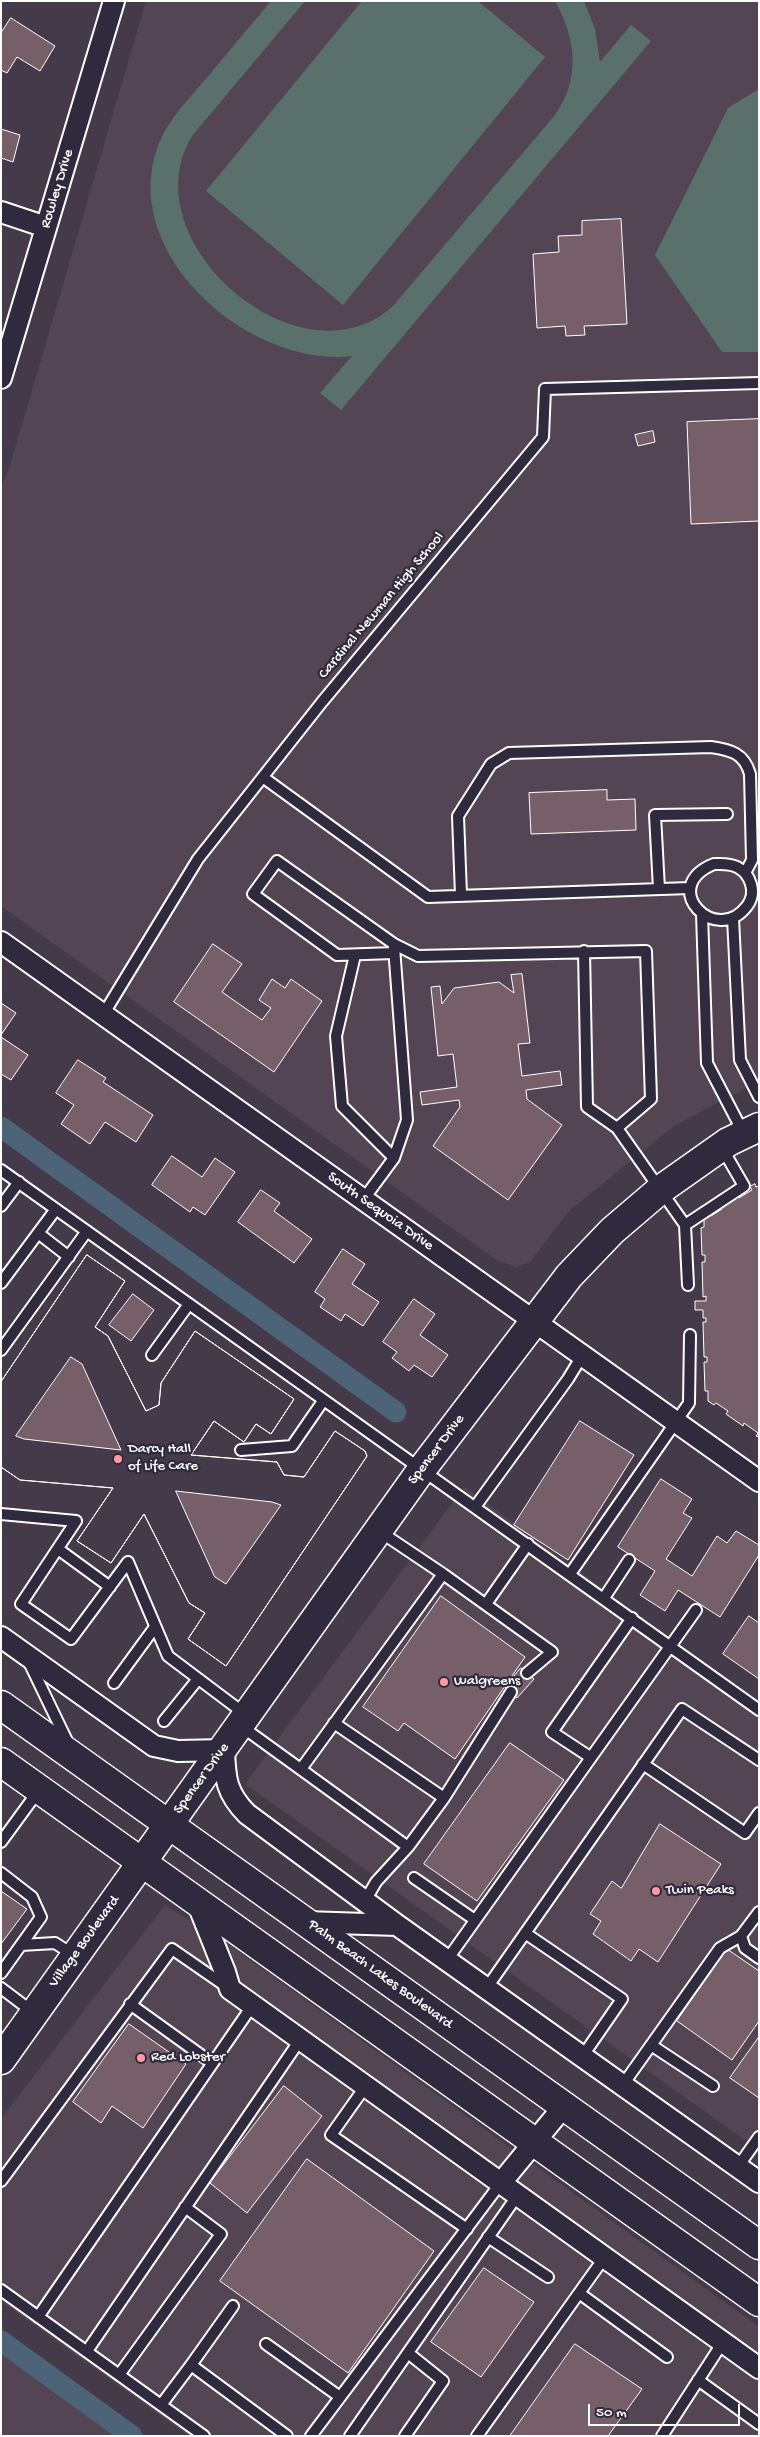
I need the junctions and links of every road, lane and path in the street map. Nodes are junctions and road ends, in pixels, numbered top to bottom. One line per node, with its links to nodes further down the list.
1 (114, 1): 3 (street, Rowley Drive)
2 (1, 212): 3 (street)
3 (46, 227): 4 (street, Rowley Drive)
4 (1, 378)
5 (759, 383): 6 (lane, Cardinal Newman High School)
6 (264, 778): 11 (lane); 18 (lane, Cardinal Newman High School)
7 (728, 814): 10 (lane)
8 (746, 873): 9 (lane); 11 (lane); 13 (lane)
9 (690, 888): 10 (lane); 12 (lane)
10 (659, 889): 11 (lane)
11 (461, 895)
12 (702, 914): 13 (lane); 21 (lane)
13 (733, 918): 19 (lane)
14 (1, 942): 18 (street, South Sequoia Drive)
15 (394, 948): 16 (lane); 17 (lane); 17 (lane); 22 (lane)
16 (584, 951): 20 (lane); 20 (lane)
17 (355, 955): 22 (lane)
18 (103, 1015): 26 (street, South Sequoia Drive)
19 (759, 1097)
20 (617, 1128): 25 (lane)
21 (741, 1136): 25 (main road, Spencer Drive); 29 (lane)
22 (394, 1158): 26 (lane)
23 (1, 1170): 24 (lane)
24 (19, 1182): 27 (lane); 28 (lane)
25 (660, 1190): 29 (lane); 36 (main road, Spencer Drive)
26 (363, 1200): 36 (street, South Sequoia Drive)
27 (1, 1206)
28 (56, 1209): 30 (lane); 31 (lane)
29 (685, 1224): 34 (lane)
30 (87, 1231): 32 (lane); 35 (lane)
31 (38, 1233): 32 (lane); 33 (lane)
32 (69, 1256): 38 (lane)
33 (1, 1283)
34 (688, 1285)
35 (189, 1304): 39 (lane); 41 (lane)
36 (534, 1322): 40 (street, South Sequoia Drive); 44 (main road, Spencer Drive)
37 (690, 1335): 42 (lane)
38 (1, 1350)
39 (152, 1355)
40 (582, 1356): 42 (street, South Sequoia Drive); 46 (lane)
41 (323, 1401): 43 (lane); 44 (lane)
42 (677, 1423): 45 (street, South Sequoia Drive); 53 (lane)
43 (241, 1450)
44 (422, 1469): 46 (lane); 48 (main road, Spencer Drive)
45 (759, 1481)
46 (475, 1506): 49 (lane)
47 (1, 1514): 50 (lane)
48 (379, 1530): 52 (lane); 70 (main road, Spencer Drive)
49 (528, 1544): 53 (lane); 56 (lane)
50 (58, 1549): 54 (lane); 54 (lane)
51 (629, 1560): 55 (lane)
52 (443, 1574): 56 (lane); 71 (lane)
53 (570, 1574): 55 (lane)
54 (110, 1587): 59 (lane)
55 (604, 1598): 58 (lane)
56 (486, 1604): 63 (lane)
57 (696, 1610): 61 (lane)
58 (632, 1618): 61 (lane); 74 (lane)
59 (155, 1627): 64 (lane); 65 (lane)
60 (1, 1637): 62 (street)
61 (669, 1645): 68 (lane); 74 (lane)
62 (26, 1655): 72 (street); 73 (lane)
63 (527, 1673)
64 (198, 1679): 69 (lane); 70 (lane)
65 (114, 1683)
66 (511, 1692): 80 (lane)
67 (1, 1705): 73 (main road, Palm Beach Lakes Boulevard)
68 (759, 1710)
69 (164, 1721)
70 (244, 1721): 72 (main road, Spencer Drive); 78 (lane)
71 (334, 1724): 78 (lane); 80 (lane)
72 (224, 1750): 82 (main road, Spencer Drive); 88 (street)
73 (75, 1758): 82 (main road, Palm Beach Lakes Boulevard)
74 (590, 1758): 91 (lane)
75 (759, 1760): 77 (lane)
76 (1, 1762): 79 (main road)
77 (644, 1764): 81 (lane); 94 (lane)
78 (301, 1769): 84 (lane)
79 (40, 1789): 83 (lane); 85 (main road)
80 (444, 1798): 84 (lane)
81 (759, 1813)
82 (170, 1825): 85 (main road, Village Boulevard); 92 (main road, Palm Beach Lakes Boulevard)
83 (1, 1842)
84 (408, 1847): 88 (lane)
85 (142, 1863): 89 (main road); 97 (main road, Village Boulevard)
86 (1, 1873): 96 (lane)
87 (414, 1878): 91 (lane)
88 (365, 1901): 93 (street)
89 (197, 1902): 102 (street); 117 (main road)
90 (759, 1912): 95 (lane)
91 (475, 1920): 99 (lane)
92 (305, 1922): 93 (street); 115 (main road, Palm Beach Lakes Boulevard)
93 (397, 1925): 99 (street)
94 (525, 1933): 103 (lane); 109 (lane)
95 (740, 1936): 98 (lane); 108 (lane)
96 (21, 1945): 97 (lane); 100 (lane)
97 (76, 1956): 106 (main road, Village Boulevard)
98 (759, 1958)
99 (447, 1960): 103 (street)
100 (1, 1973)
101 (1, 1988): 106 (lane)
102 (230, 1989): 104 (lane); 105 (street)
103 (486, 1989): 109 (street)
104 (130, 2004): 111 (lane); 119 (lane)
105 (252, 2006): 107 (street); 111 (lane)
106 (35, 2013): 110 (main road, Village Boulevard)
107 (300, 2040): 114 (street); 123 (lane)
108 (651, 2045): 112 (lane); 113 (lane)
109 (582, 2057): 112 (street)
110 (1, 2060)
111 (212, 2063): 133 (lane)
112 (622, 2086): 118 (street)
113 (713, 2086)
114 (366, 2087): 121 (street); 124 (lane)
115 (564, 2106): 117 (street); 126 (main road, Palm Beach Lakes Boulevard)
116 (759, 2137): 118 (lane)
117 (535, 2142): 121 (street); 131 (main road)
118 (738, 2168): 120 (street)
119 (1, 2181)
120 (759, 2182)
121 (500, 2184): 122 (street); 124 (lane)
122 (517, 2196): 125 (lane); 127 (street)
123 (186, 2207): 136 (lane); 141 (lane)
124 (467, 2229): 143 (lane)
125 (488, 2237): 128 (lane); 137 (lane)
126 (759, 2245)
127 (604, 2258): 130 (lane); 134 (street)
128 (548, 2277)
129 (1, 2290): 133 (lane)
130 (579, 2293): 138 (lane); 151 (lane)
131 (759, 2302)
132 (233, 2306): 139 (lane)
133 (38, 2316): 136 (lane)
134 (723, 2342): 140 (street); 142 (lane)
135 (266, 2344): 143 (lane)
136 (87, 2351): 141 (lane)
137 (408, 2353): 149 (lane); 150 (lane)
138 (667, 2356)
139 (191, 2365): 144 (lane); 147 (lane)
140 (759, 2368)
141 (119, 2375): 144 (lane)
142 (698, 2380): 145 (lane); 152 (lane)
143 (340, 2397): 148 (lane)
144 (161, 2405): 146 (lane)
145 (759, 2424)
146 (204, 2436)
147 (287, 2436)
148 (311, 2436)
149 (350, 2436)
150 (405, 2436)
151 (477, 2436)
152 (662, 2436)

